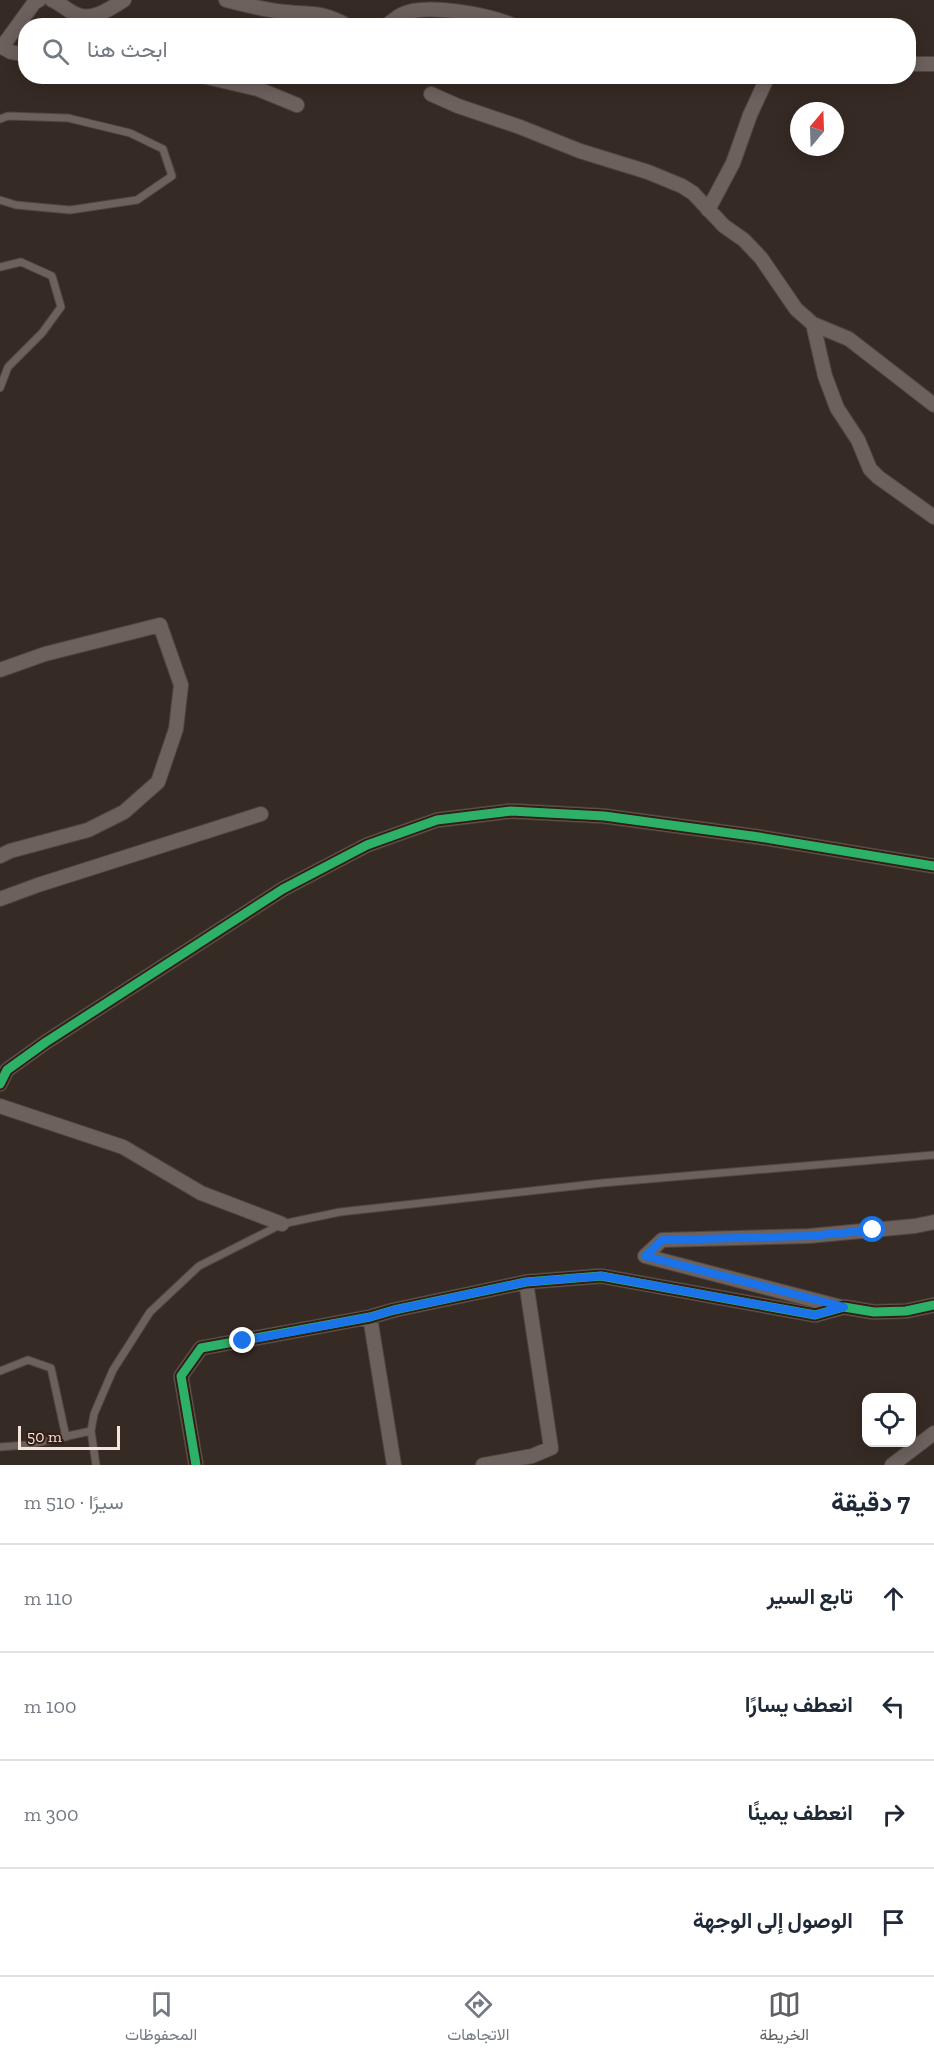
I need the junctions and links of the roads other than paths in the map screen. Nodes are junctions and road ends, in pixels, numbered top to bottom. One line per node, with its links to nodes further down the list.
1 (39, 0): 5 (street)
2 (52, 0): 3 (street)
3 (124, 0)
4 (226, 0): 6 (street)
5 (23, 18)
6 (330, 18)
7 (396, 18): 8 (street)
8 (489, 18)
9 (18, 24): 10 (street)
10 (1, 47): 11 (street)
11 (18, 53)
12 (916, 64): 13 (street)
13 (934, 64)
14 (236, 84): 17 (street)
15 (764, 84): 20 (street)
16 (431, 94): 20 (street)
17 (297, 105)
18 (0, 119): 19 (lane)
19 (0, 200)
20 (708, 210): 22 (street)
21 (0, 267): 23 (lane)
22 (813, 324): 24 (street); 25 (street)
23 (0, 388)
24 (934, 405)
25 (934, 517)
26 (0, 670): 28 (street)
27 (261, 814): 30 (street)
28 (0, 856)
29 (934, 866): 31 (street)
30 (0, 899)
31 (0, 1084)
32 (0, 1106): 35 (street)
33 (934, 1155): 35 (lane)
34 (934, 1222): 38 (street)
35 (282, 1224): 41 (lane)
36 (526, 1282): 38 (street); 39 (street); 45 (street)
37 (934, 1305): 38 (street)
38 (844, 1307)
39 (370, 1317): 47 (street); 48 (street)
40 (0, 1371): 43 (lane)
41 (91, 1431): 43 (lane); 46 (lane)
42 (934, 1433): 50 (street)
43 (66, 1437): 44 (lane)
44 (0, 1447)
45 (533, 1460): 49 (street)
46 (96, 1465)
47 (196, 1465)
48 (394, 1465)
49 (483, 1465)
50 (892, 1465)

